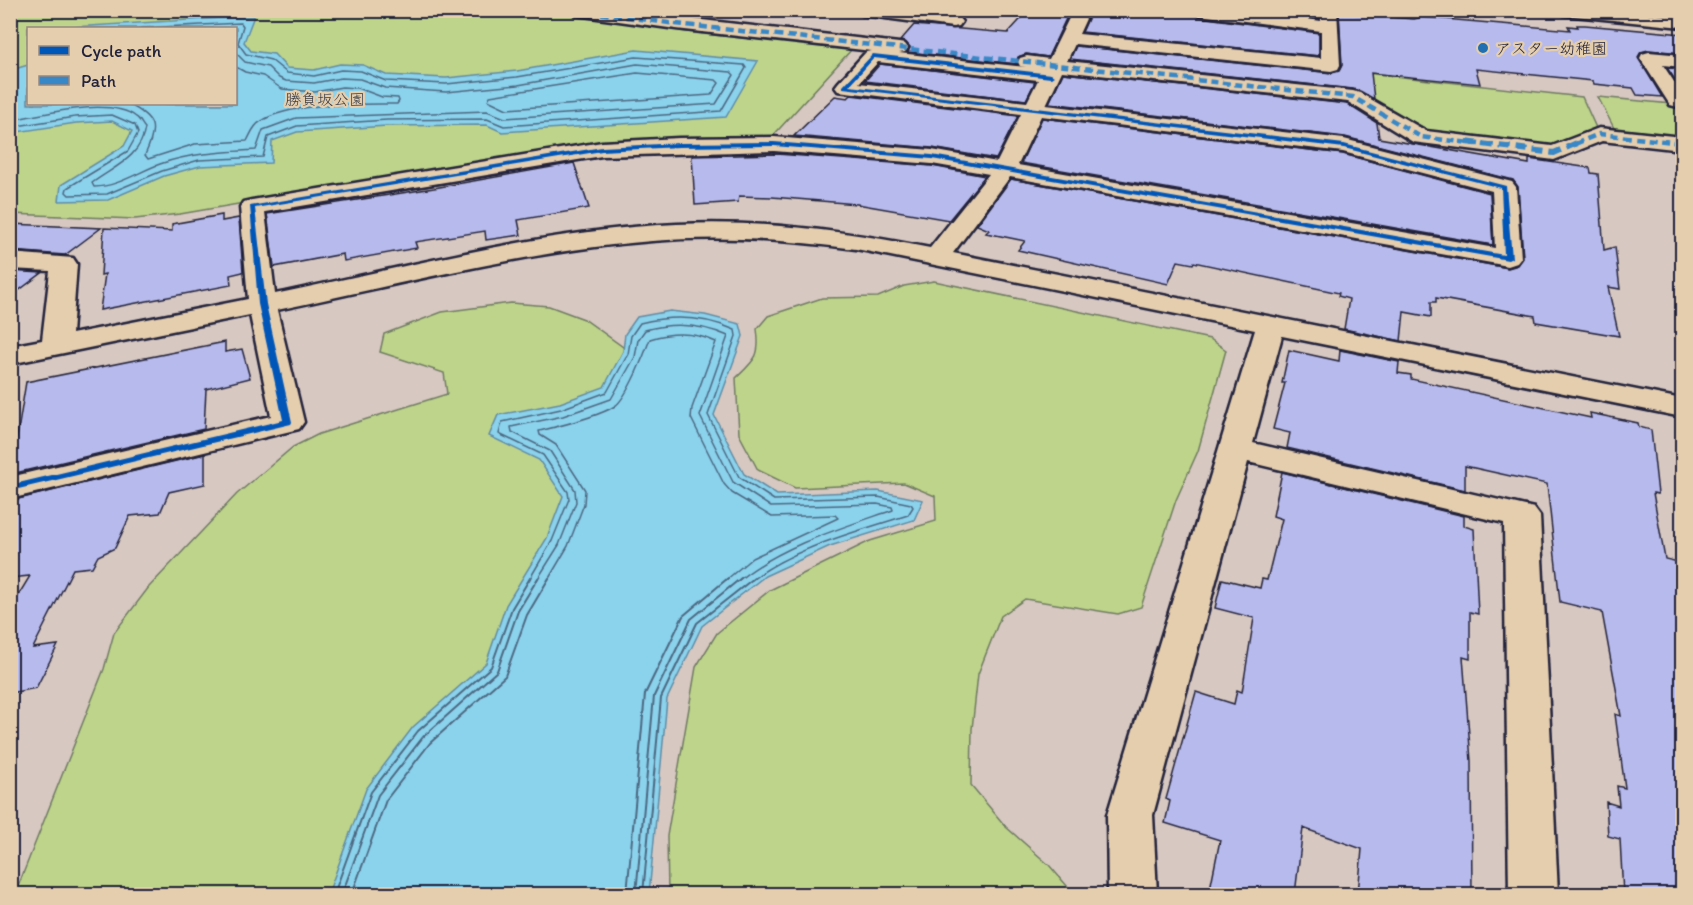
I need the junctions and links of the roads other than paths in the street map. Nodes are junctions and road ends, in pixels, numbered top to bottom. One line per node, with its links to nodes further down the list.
1 (576, 10): 13 (street)
2 (648, 10): 11 (street)
3 (862, 10): 7 (street)
4 (1082, 10): 10 (street)
5 (1199, 10): 8 (street)
6 (1564, 10): 9 (street)
7 (958, 16): 11 (street)
8 (1329, 19): 10 (street)
9 (1683, 22)
10 (1070, 38): 13 (street)
11 (938, 41): 13 (street)
12 (1683, 61): 14 (street)
13 (1056, 66): 15 (street); 15 (street); 16 (street)
14 (1683, 102)
15 (1034, 110): 17 (street); 17 (street)
16 (1683, 143)
17 (1005, 168): 18 (street); 20 (street)
18 (938, 256): 20 (street); 21 (street)
19 (10, 261): 22 (street)
20 (262, 304): 22 (street); 26 (street)
21 (1271, 325): 24 (street); 25 (street)
22 (56, 346): 23 (street)
23 (10, 355)
24 (1683, 408)
25 (1236, 449): 27 (street); 28 (street)
26 (10, 488)
27 (1132, 894)
28 (1534, 894)

